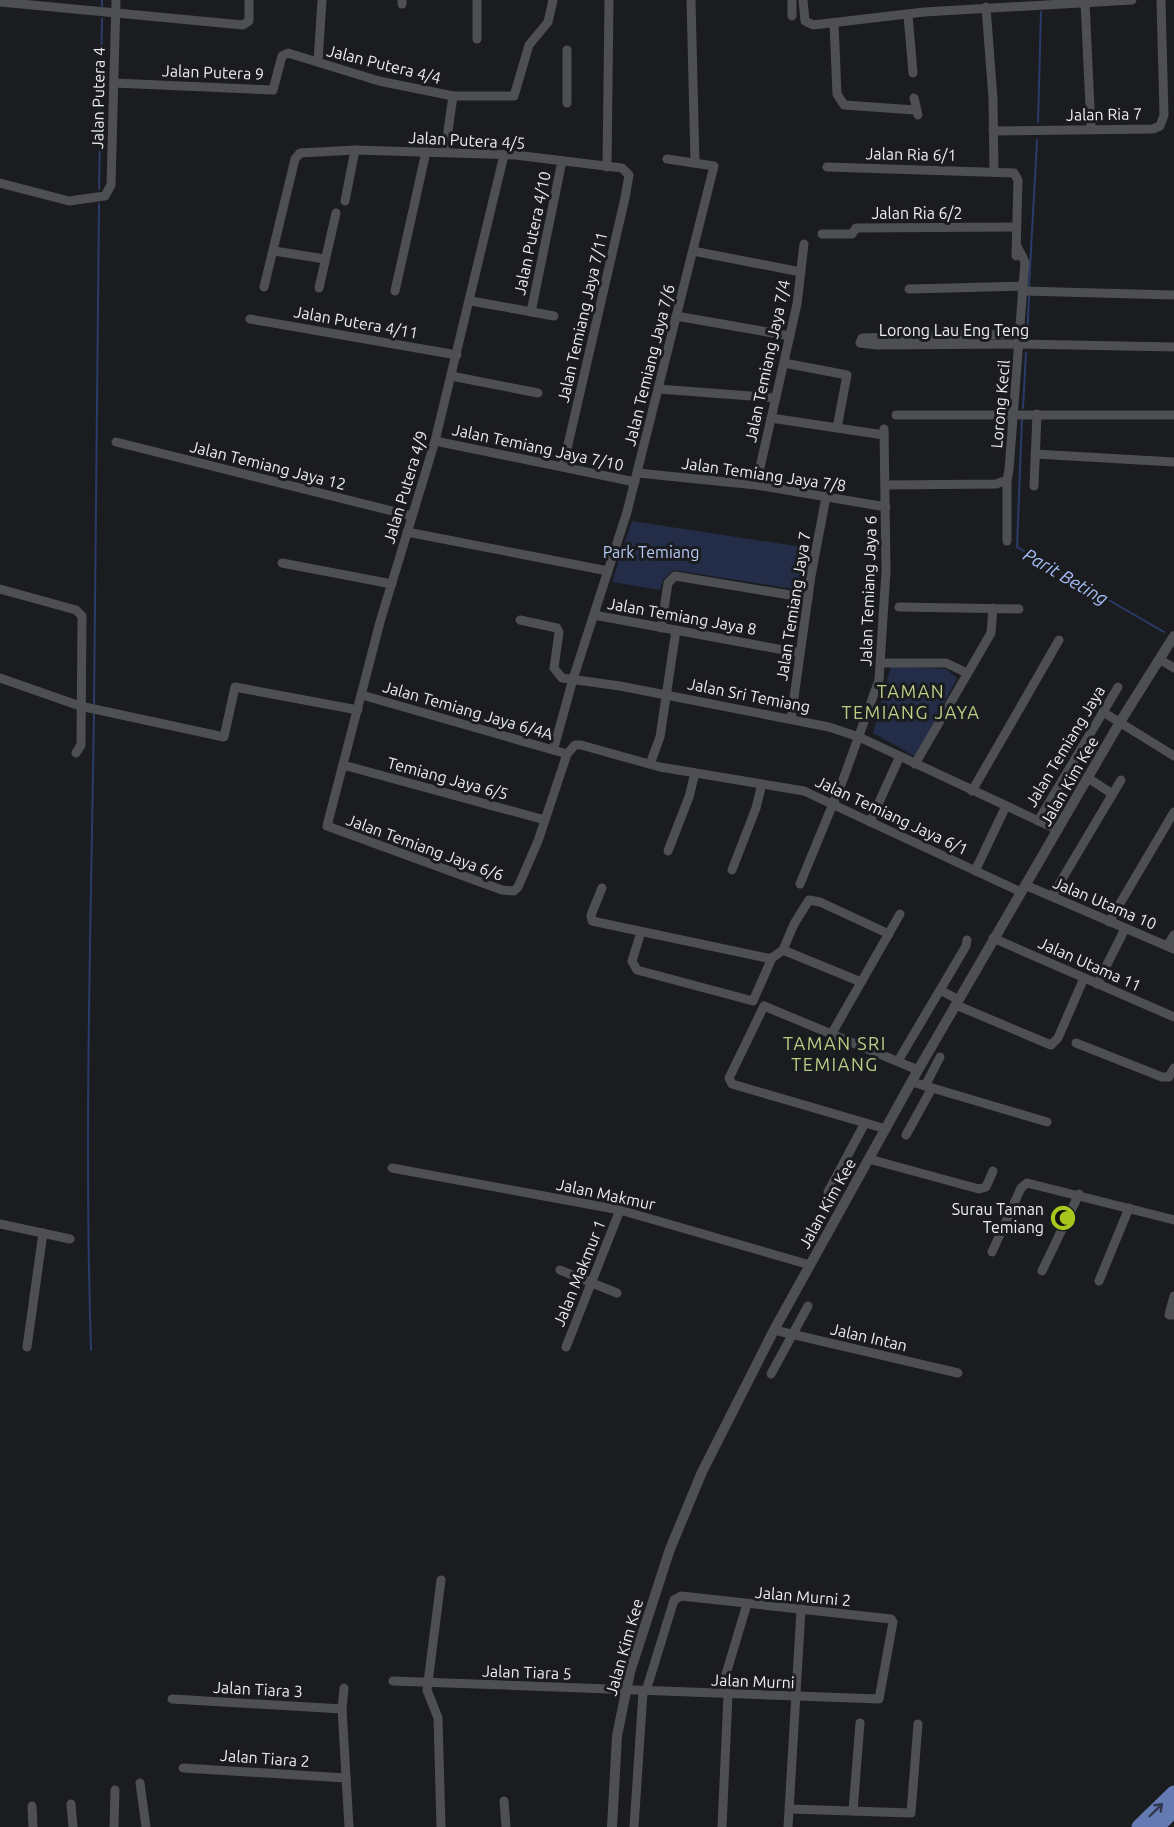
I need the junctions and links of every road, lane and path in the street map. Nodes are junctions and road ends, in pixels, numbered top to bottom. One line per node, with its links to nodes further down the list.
1 (116, 0): 18 (street, Jalan Putera 4)
2 (249, 0): 18 (street)
3 (322, 0): 25 (street)
4 (477, 0): 22 (street)
5 (553, 0): 28 (street, Jalan Putera 4/4)
6 (609, 0): 40 (street)
7 (691, 0): 39 (street)
8 (792, 0): 20 (street)
9 (804, 0): 21 (street)
10 (1132, 0): 14 (street)
11 (1161, 0): 31 (street, Jalan Ria 7)
12 (0, 2): 13 (street)
13 (18, 2): 15 (street)
14 (1086, 2): 17 (street); 31 (street)
15 (54, 4): 16 (street)
16 (89, 5): 18 (street)
17 (986, 7): 19 (street); 32 (street)
18 (116, 12): 27 (street, Jalan Putera 4)
19 (908, 15): 21 (street); 26 (street)
20 (792, 16)
21 (834, 23): 29 (street)
22 (477, 39)
23 (567, 50): 30 (street)
24 (285, 54): 25 (street, Jalan Putera 4/4); 27 (street, Jalan Putera 9)
25 (318, 62): 28 (street, Jalan Putera 4/4)
26 (913, 73)
27 (114, 83): 44 (street, Jalan Putera 4)
28 (453, 96): 35 (street)
29 (914, 98)
30 (567, 103)
31 (1091, 128): 32 (street, Jalan Ria 7)
32 (993, 131): 42 (street)
33 (355, 150): 34 (street, Jalan Putera 4/5); 45 (street); 52 (street, Jalan Putera 4/5)
34 (426, 152): 35 (street, Jalan Putera 4/5); 60 (street)
35 (445, 153): 36 (street, Jalan Putera 4/5)
36 (504, 155): 38 (street, Jalan Putera 4/5); 62 (street, Jalan Putera 4/9)
37 (667, 159): 39 (street)
38 (562, 161): 40 (street, Jalan Putera 4/5); 63 (street, Jalan Putera 4/10)
39 (695, 163): 51 (street, Jalan Temiang Jaya 7/6)
40 (607, 167): 43 (street, Jalan Putera 4/5)
41 (827, 167): 42 (street, Jalan Ria 6/1)
42 (994, 171): 47 (street, Jalan Ria 6/1)
43 (628, 176): 85 (street, Jalan Temiang Jaya 7/11)
44 (0, 183)
45 (345, 201)
46 (336, 213): 54 (street)
47 (1016, 227): 48 (street, Jalan Ria 6/2); 50 (street)
48 (822, 234)
49 (804, 244): 55 (street, Jalan Temiang Jaya 7/4)
50 (1016, 244): 53 (street); 59 (street, Lorong Kecil)
51 (693, 250): 55 (street); 65 (street, Jalan Temiang Jaya 7/6)
52 (274, 251): 54 (street); 56 (street)
53 (1016, 256)
54 (325, 259): 57 (street)
55 (801, 272): 67 (street, Jalan Temiang Jaya 7/4)
56 (264, 287)
57 (319, 288)
58 (909, 289): 59 (street)
59 (1027, 290): 61 (street); 68 (street, Lorong Kecil)
60 (394, 291)
61 (1174, 295)
62 (471, 301): 63 (street); 70 (street, Jalan Putera 4/9)
63 (531, 312): 64 (street)
64 (554, 316)
65 (676, 316): 67 (street); 73 (street, Jalan Temiang Jaya 7/6)
66 (250, 319): 70 (street, Jalan Putera 4/11)
67 (790, 336): 71 (street, Jalan Temiang Jaya 7/4)
68 (1023, 342): 68 (street, Lorong Lau Eng Teng); 69 (street, Lorong Lau Eng Teng); 76 (street, Lorong Kecil)
69 (1174, 347)
70 (457, 355): 72 (street, Jalan Putera 4/9)
71 (784, 363): 75 (street, Jalan Temiang Jaya 7/4); 80 (street)
72 (451, 376): 74 (street); 81 (street, Jalan Putera 4/9)
73 (658, 389): 75 (street); 86 (street, Jalan Temiang Jaya 7/6)
74 (538, 393)
75 (776, 398): 79 (street, Jalan Temiang Jaya 7/4)
76 (1025, 414): 77 (street); 78 (street); 83 (street); 87 (street, Lorong Kecil)
77 (896, 415)
78 (1174, 415)
79 (771, 418): 80 (street); 88 (street, Jalan Temiang Jaya 7/4)
80 (837, 428): 89 (street, Jalan Temiang Jaya 6)
81 (435, 441): 85 (street, Jalan Temiang Jaya 7/10); 93 (street, Jalan Putera 4/9)
82 (116, 442): 93 (street, Jalan Temiang Jaya 12)
83 (1035, 454): 84 (street); 90 (street)
84 (1174, 462)
85 (563, 466): 86 (street, Jalan Temiang Jaya 7/10)
86 (636, 478): 88 (street, Jalan Temiang Jaya 7/8); 97 (street, Jalan Temiang Jaya 7/6)
87 (1007, 480): 89 (street); 95 (street, Lorong Kecil)
88 (756, 485): 91 (street, Jalan Temiang Jaya 7/8)
89 (886, 485): 92 (street, Jalan Temiang Jaya 6)
90 (1034, 486)
91 (826, 497): 92 (street, Jalan Temiang Jaya 7/8); 100 (street, Jalan Temiang Jaya 7)
92 (886, 507): 112 (street, Jalan Temiang Jaya 6)
93 (412, 516): 94 (street, Jalan Putera 4/9)
94 (408, 532): 97 (street); 98 (street, Jalan Putera 4/9)
95 (1007, 541)
96 (282, 563): 98 (street)
97 (608, 571): 104 (street, Jalan Temiang Jaya 7/6)
98 (392, 584): 118 (street, Jalan Putera 4/9)
99 (0, 589): 120 (street)
100 (808, 598): 106 (street); 110 (street, Jalan Temiang Jaya 7)
101 (898, 607): 102 (street)
102 (993, 608): 103 (street); 114 (street)
103 (1019, 609)
104 (594, 615): 106 (street, Jalan Temiang Jaya 8); 116 (street, Jalan Temiang Jaya 7/6)
105 (520, 620): 116 (street)
106 (661, 628): 107 (street, Jalan Temiang Jaya 8)
107 (676, 630): 110 (street, Jalan Temiang Jaya 8); 119 (street)
108 (1174, 636): 111 (street, Jalan Kim Kee)
109 (1059, 640): 138 (street)
110 (800, 653): 123 (street, Jalan Temiang Jaya 7)
111 (1159, 658): 113 (street); 124 (street, Jalan Kim Kee)
112 (882, 663): 114 (street); 125 (street, Jalan Temiang Jaya 6)
113 (1174, 668)
114 (967, 673): 132 (street)
115 (0, 678): 120 (street)
116 (573, 679): 119 (street, Jalan Sri Temiang); 126 (street, Jalan Temiang Jaya 7/6)
117 (1118, 687): 122 (street, Jalan Temiang Jaya)
118 (362, 695): 121 (street, Jalan Putera 4/9); 127 (street, Jalan Temiang Jaya 6/4A)
119 (667, 695): 123 (street, Jalan Sri Temiang); 131 (street)
120 (80, 706): 121 (street); 128 (street)
121 (358, 710): 133 (street, Jalan Putera 4/9)
122 (1103, 712): 124 (street); 144 (street, Jalan Temiang Jaya)
123 (791, 719): 125 (street, Jalan Sri Temiang)
124 (1120, 723): 130 (street); 135 (street, Jalan Kim Kee)
125 (859, 737): 129 (street, Jalan Sri Temiang); 140 (street, Jalan Temiang Jaya 6)
126 (555, 744)
127 (569, 751): 131 (street, Jalan Temiang Jaya 6/1); 143 (street)
128 (76, 753)
129 (900, 756): 132 (street, Jalan Sri Temiang); 145 (street)
130 (1174, 756)
131 (650, 764): 134 (street, Jalan Temiang Jaya 6/1)
132 (915, 764): 138 (street, Jalan Sri Temiang)
133 (343, 765): 143 (street, Temiang Jaya 6/5); 146 (street, Jalan Putera 4/9)
134 (694, 773): 137 (street, Jalan Temiang Jaya 6/1); 148 (street)
135 (1088, 778): 139 (street); 147 (street, Jalan Kim Kee)
136 (1121, 780): 139 (street)
137 (762, 784): 140 (street, Jalan Temiang Jaya 6/1); 149 (street)
138 (972, 791): 141 (street, Jalan Sri Temiang)
139 (1111, 793): 154 (street)
140 (833, 804): 145 (street, Jalan Temiang Jaya 6/1); 151 (street, Jalan Temiang Jaya 6)
141 (1006, 806): 144 (street, Jalan Sri Temiang); 150 (street)
142 (1174, 812): 156 (street)
143 (545, 820): 146 (street, Jalan Temiang Jaya 6/6)
144 (1038, 821): 147 (street, Jalan Sri Temiang)
145 (870, 822): 150 (street, Jalan Temiang Jaya 6/1)
146 (327, 826)
147 (1058, 830): 153 (street, Jalan Kim Kee)
148 (668, 851)
149 (732, 870)
150 (975, 871): 153 (street, Jalan Temiang Jaya 6/1)
151 (800, 884)
152 (602, 888): 158 (street)
153 (1023, 889): 154 (street, Jalan Utama 10); 161 (street, Jalan Kim Kee)
154 (1052, 896): 156 (street, Jalan Utama 10)
155 (900, 914): 159 (street)
156 (1109, 922): 157 (street, Jalan Utama 10)
157 (1125, 928): 163 (street, Jalan Utama 10); 168 (street)
158 (641, 932): 165 (street); 165 (street)
159 (889, 934): 164 (street); 167 (street)
160 (1174, 935): 163 (street)
161 (993, 938): 166 (street, Jalan Utama 11); 170 (street, Jalan Kim Kee)
162 (967, 940): 169 (street)
163 (1171, 948)
164 (783, 950): 165 (street); 167 (street)
165 (772, 958)
166 (1084, 978): 168 (street, Jalan Utama 11); 170 (street)
167 (861, 982): 172 (street)
168 (1097, 984): 171 (street, Jalan Utama 11)
169 (940, 990): 170 (street); 175 (street)
170 (957, 1002): 177 (street, Jalan Kim Kee)
171 (1174, 1017)
172 (831, 1035): 175 (street); 181 (street)
173 (1076, 1043): 176 (street)
174 (940, 1058): 179 (street)
175 (898, 1061): 177 (street)
176 (1174, 1068)
177 (918, 1070): 178 (street, Jalan Kim Kee)
178 (912, 1082): 179 (street); 182 (street, Jalan Kim Kee)
179 (929, 1087): 180 (street); 183 (street)
180 (1047, 1122)
181 (865, 1123): 182 (street); 187 (street)
182 (886, 1129): 184 (street, Jalan Kim Kee)
183 (906, 1135)
184 (868, 1160): 186 (street); 196 (street, Jalan Kim Kee)
185 (392, 1168): 190 (street, Jalan Makmur)
186 (993, 1171)
187 (828, 1192)
188 (1078, 1194): 189 (street); 195 (street); 198 (street)
189 (1129, 1208): 191 (street); 199 (street)
190 (620, 1210): 196 (street, Jalan Makmur); 200 (street, Jalan Makmur 1)
191 (1174, 1220)
192 (0, 1224): 193 (street)
193 (43, 1233): 194 (street); 207 (street)
194 (70, 1239)
195 (992, 1252)
196 (810, 1265): 205 (street, Jalan Kim Kee)
197 (560, 1270): 200 (street)
198 (1042, 1271)
199 (1098, 1281)
200 (591, 1283): 201 (street); 208 (street, Jalan Makmur 1)
201 (616, 1293)
202 (1174, 1296): 204 (street)
203 (808, 1306): 206 (street)
204 (1172, 1315)
205 (774, 1330): 206 (street, Jalan Intan); 213 (street, Jalan Kim Kee)
206 (793, 1335): 209 (street, Jalan Intan); 210 (street)
207 (27, 1347)
208 (566, 1347)
209 (958, 1372)
210 (771, 1374)
211 (441, 1580): 217 (street)
212 (747, 1604): 214 (street); 215 (street, Jalan Murni 2); 221 (street, Jalan Murni 2)
213 (651, 1606): 214 (street); 219 (street, Jalan Kim Kee)
214 (667, 1610): 220 (street)
215 (801, 1610): 222 (street); 224 (street, Jalan Murni 2)
216 (393, 1681): 217 (street, Jalan Tiara 5)
217 (427, 1684): 219 (street, Jalan Tiara 5); 244 (street)
218 (344, 1688): 225 (street)
219 (626, 1691): 220 (street, Jalan Murni); 246 (street, Jalan Kim Kee)
220 (644, 1692): 221 (street, Jalan Murni); 247 (street)
221 (729, 1695): 222 (street, Jalan Murni); 248 (street, Jalan Murni 2)
222 (797, 1697): 224 (street, Jalan Murni); 236 (street)
223 (172, 1699): 225 (street, Jalan Tiara 3)
224 (879, 1699)
225 (342, 1709): 229 (street)
226 (860, 1724): 238 (street)
227 (918, 1724): 238 (street)
228 (183, 1768): 229 (street, Jalan Tiara 2)
229 (346, 1778): 243 (street)
230 (140, 1783): 242 (street)
231 (115, 1790): 241 (street)
232 (1174, 1793): 250 (highway, one-way to 232)
233 (504, 1801): 245 (street)
234 (71, 1804): 240 (street)
235 (32, 1806): 239 (street)
236 (790, 1809): 238 (street); 249 (street)
237 (1174, 1810): 251 (highway)
238 (853, 1811)
239 (33, 1827)
240 (73, 1827)
241 (114, 1827)
242 (146, 1827)
243 (349, 1827)
244 (441, 1827)
245 (506, 1827)
246 (612, 1827)
247 (634, 1827)
248 (722, 1827)
249 (788, 1827)
250 (1139, 1827)
251 (1157, 1827)

